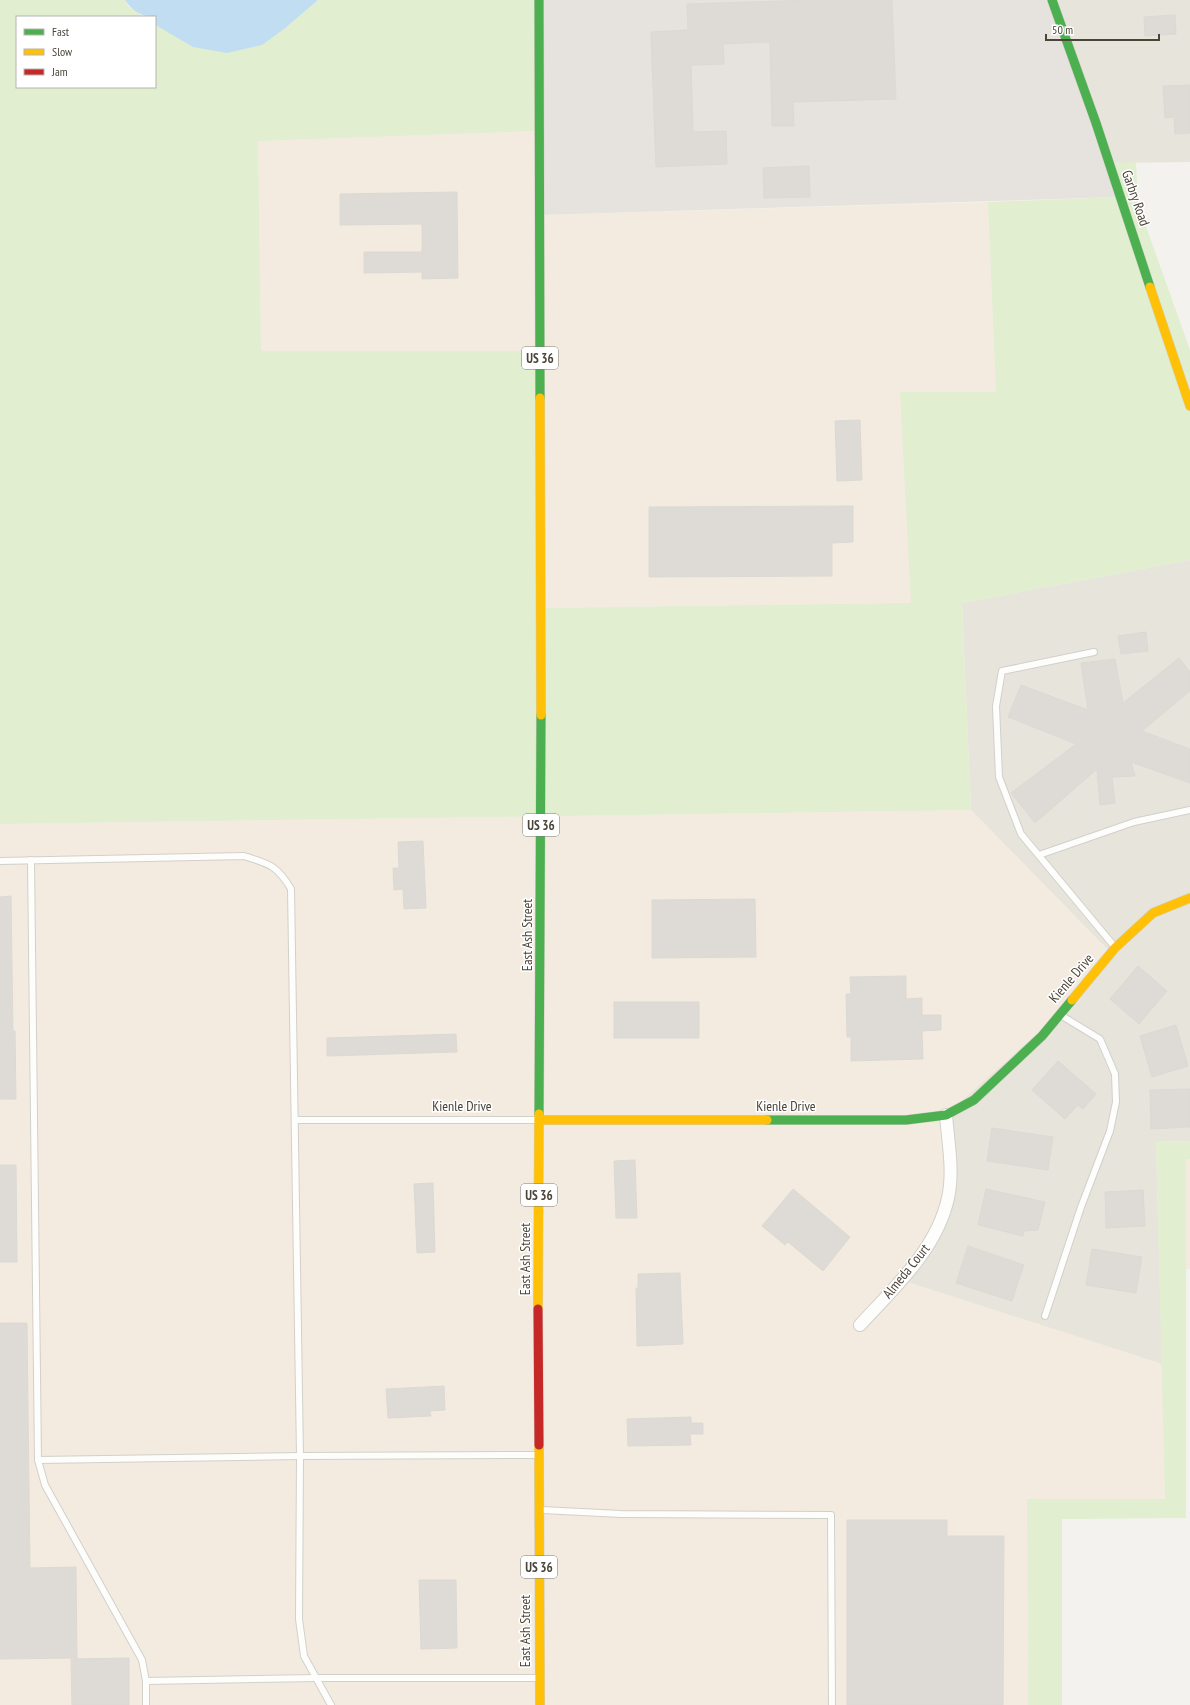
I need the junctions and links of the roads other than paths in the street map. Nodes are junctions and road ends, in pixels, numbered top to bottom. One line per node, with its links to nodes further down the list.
1 (539, 0): 14 (main road, East Ash Street / US 36)
2 (1052, 0): 3 (main road, Garbry Road)
3 (1190, 406)
4 (1094, 652): 6 (lane)
5 (1190, 810): 6 (lane)
6 (1039, 855): 10 (lane)
7 (31, 860): 8 (lane); 13 (lane); 19 (lane)
8 (0, 861)
9 (1190, 898): 10 (main road, Kienle Drive)
10 (1116, 948): 11 (main road, Kienle Drive)
11 (1059, 1014): 12 (main road, Kienle Drive); 15 (lane)
12 (946, 1115): 14 (main road, Kienle Drive); 16 (street, Almeda Court)
13 (295, 1120): 14 (lane, Kienle Drive); 18 (lane)
14 (539, 1120): 17 (main road, East Ash Street / US 36)
15 (1045, 1316)
16 (860, 1325)
17 (540, 1455): 18 (lane); 20 (main road, East Ash Street / US 36)
18 (300, 1456): 19 (lane); 21 (lane)
19 (38, 1460): 23 (lane)
20 (539, 1510): 22 (main road, East Ash Street / US 36); 27 (lane)
21 (317, 1678): 22 (lane); 23 (lane); 25 (lane)
22 (540, 1678): 26 (main road, East Ash Street / US 36)
23 (146, 1681): 24 (lane)
24 (146, 1705)
25 (331, 1705)
26 (540, 1705)
27 (832, 1705)

